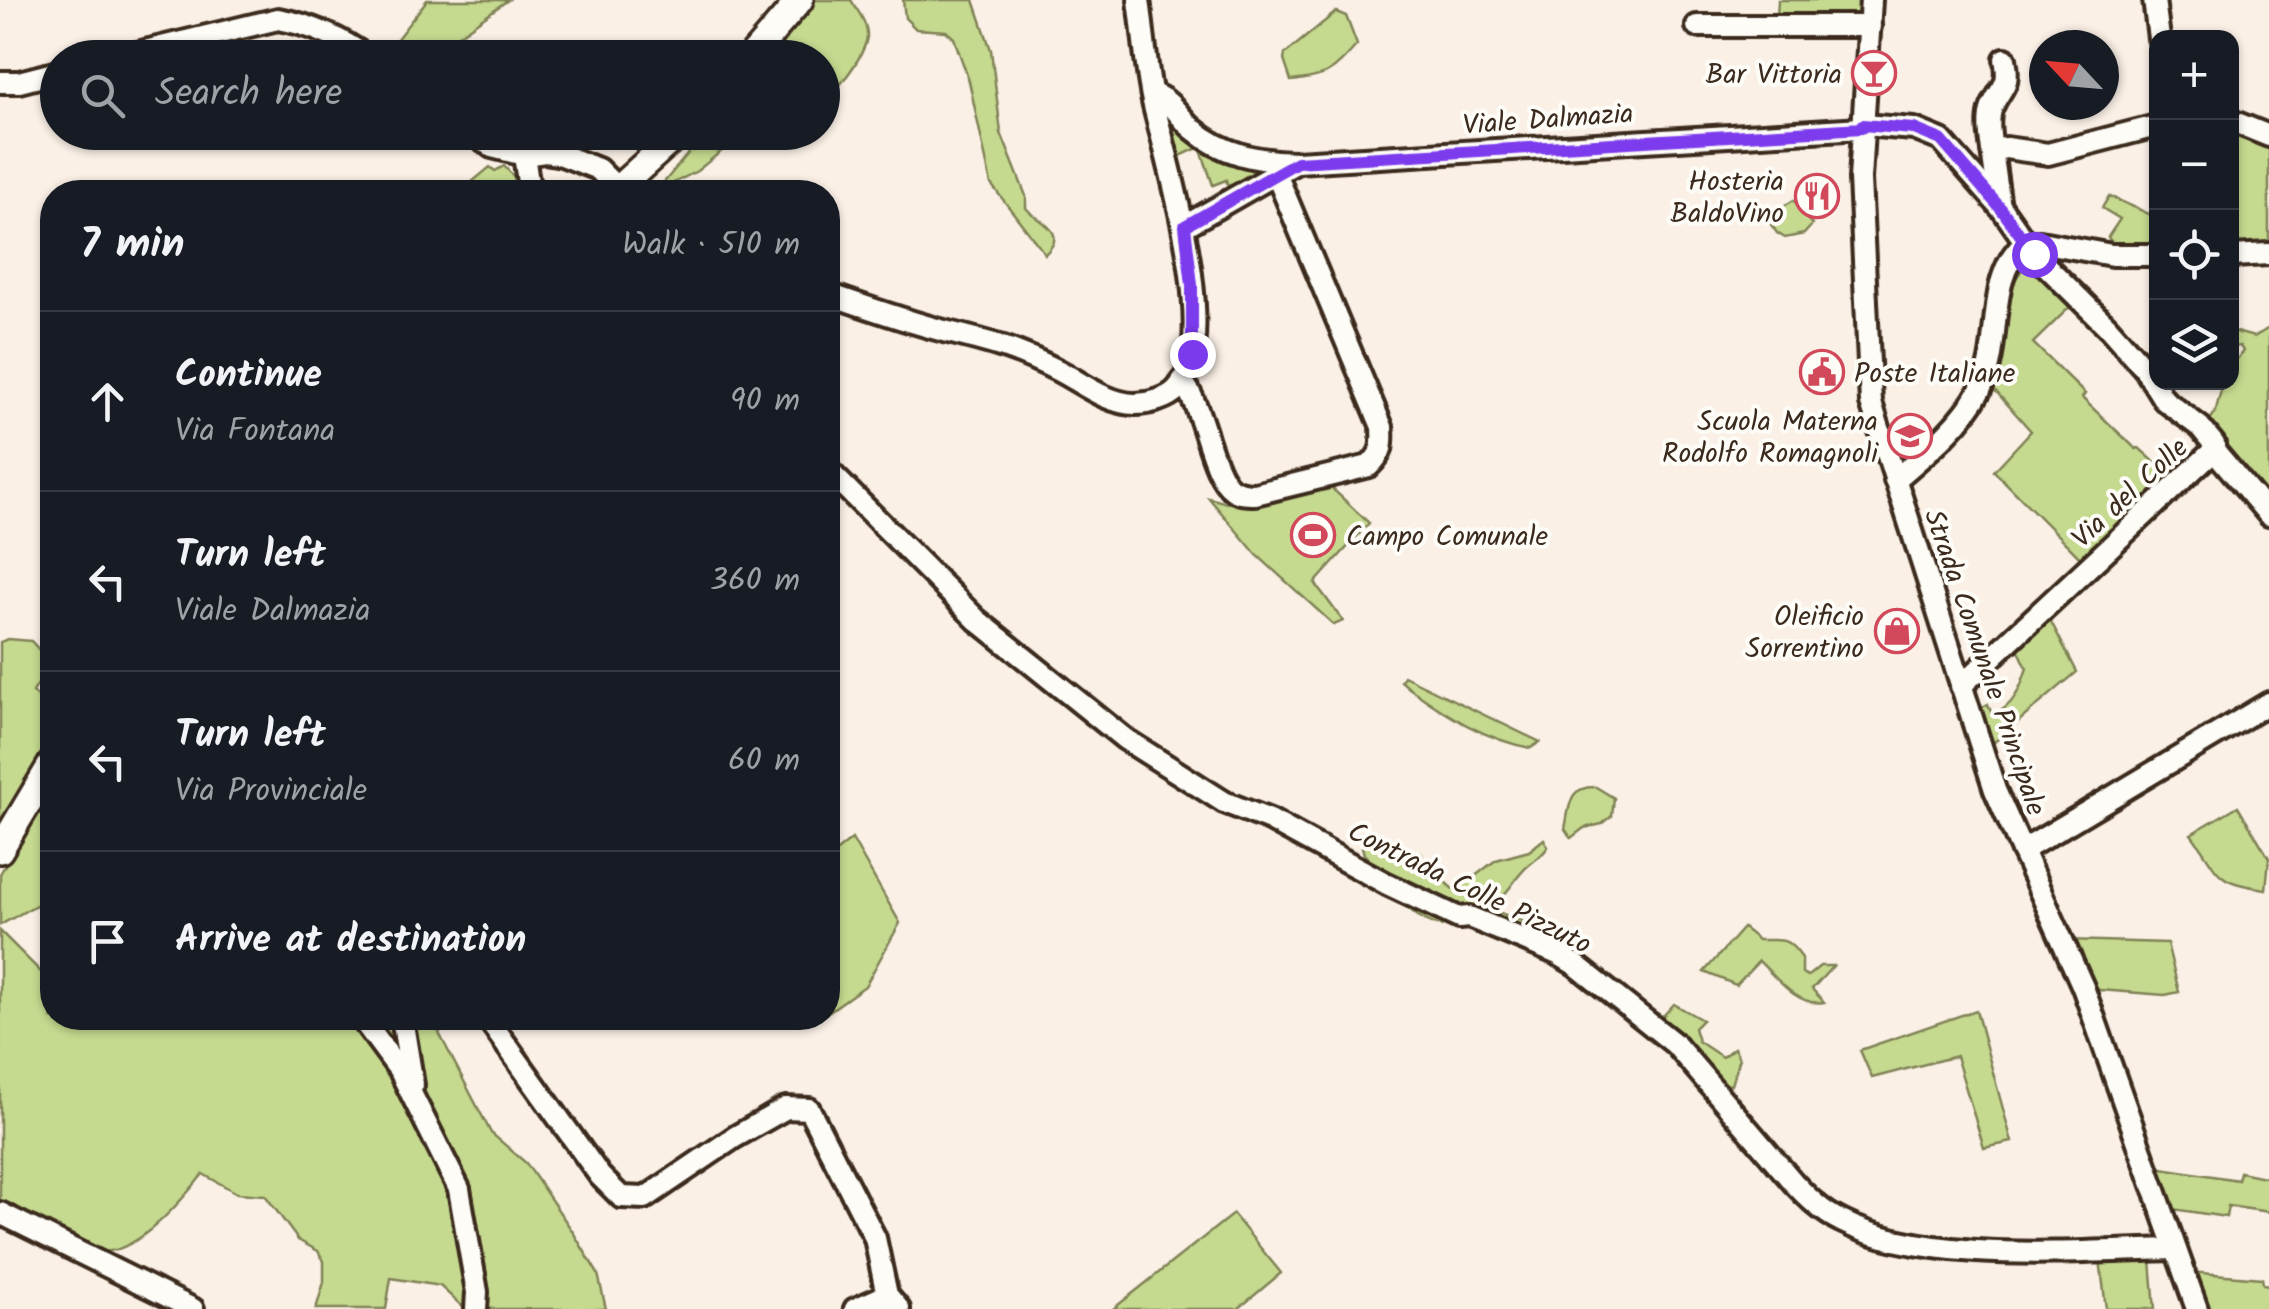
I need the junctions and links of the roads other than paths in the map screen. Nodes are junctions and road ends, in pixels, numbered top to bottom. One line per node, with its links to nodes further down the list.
1 (292, 0): 6 (street)
2 (800, 0): 12 (main road)
3 (1139, 0): 16 (street)
4 (1871, 0): 8 (street, Strada Comunale Principale)
5 (2154, 0): 9 (street)
6 (298, 22): 10 (street); 11 (street)
7 (1696, 26): 8 (street)
8 (1870, 26): 18 (street, Strada Comunale Principale)
9 (2158, 30)
10 (185, 40)
11 (344, 40)
12 (766, 40)
13 (2005, 60): 23 (street)
14 (40, 77): 15 (street)
15 (0, 82)
16 (1152, 94): 25 (street, Viale Dalmazia); 31 (street)
17 (2239, 124): 20 (street)
18 (1862, 126): 25 (street, Viale Dalmazia); 30 (street, Viale Dalmazia); 39 (street, Strada Comunale Principale)
19 (2149, 128): 23 (street)
20 (2269, 136)
21 (506, 150): 24 (street)
22 (661, 150): 29 (main road)
23 (1992, 150): 30 (street)
24 (524, 155): 27 (street); 28 (street)
25 (1297, 162): 26 (street)
26 (1277, 176): 31 (street); 37 (street)
27 (528, 180)
28 (608, 180)
29 (629, 180)
30 (2000, 207): 32 (street, Via del Colle)
31 (1185, 226): 37 (street)
32 (2024, 243): 34 (street); 38 (street, Via del Colle); 39 (street)
33 (2269, 254): 35 (street)
34 (2149, 255)
35 (2239, 256)
36 (840, 298): 37 (street)
37 (1182, 381)
38 (2214, 450): 41 (street); 42 (street, Via del Colle)
39 (1895, 480): 42 (street, Strada Comunale Principale)
40 (840, 482): 52 (street, Contrada Colle Pizzuto)
41 (2269, 514)
42 (1961, 686): 46 (street, Strada Comunale Principale)
43 (2269, 703): 46 (street)
44 (40, 783): 45 (main road)
45 (0, 850)
46 (2022, 851): 52 (street, Strada Comunale Principale)
47 (370, 1030): 50 (street)
48 (404, 1030): 50 (street)
49 (496, 1030): 53 (street)
50 (419, 1110): 55 (street)
51 (0, 1213): 54 (street)
52 (2174, 1249): 57 (street, Strada Comunale Principale)
53 (893, 1302): 56 (street)
54 (193, 1309)
55 (476, 1309)
56 (855, 1309)
57 (2197, 1309)

